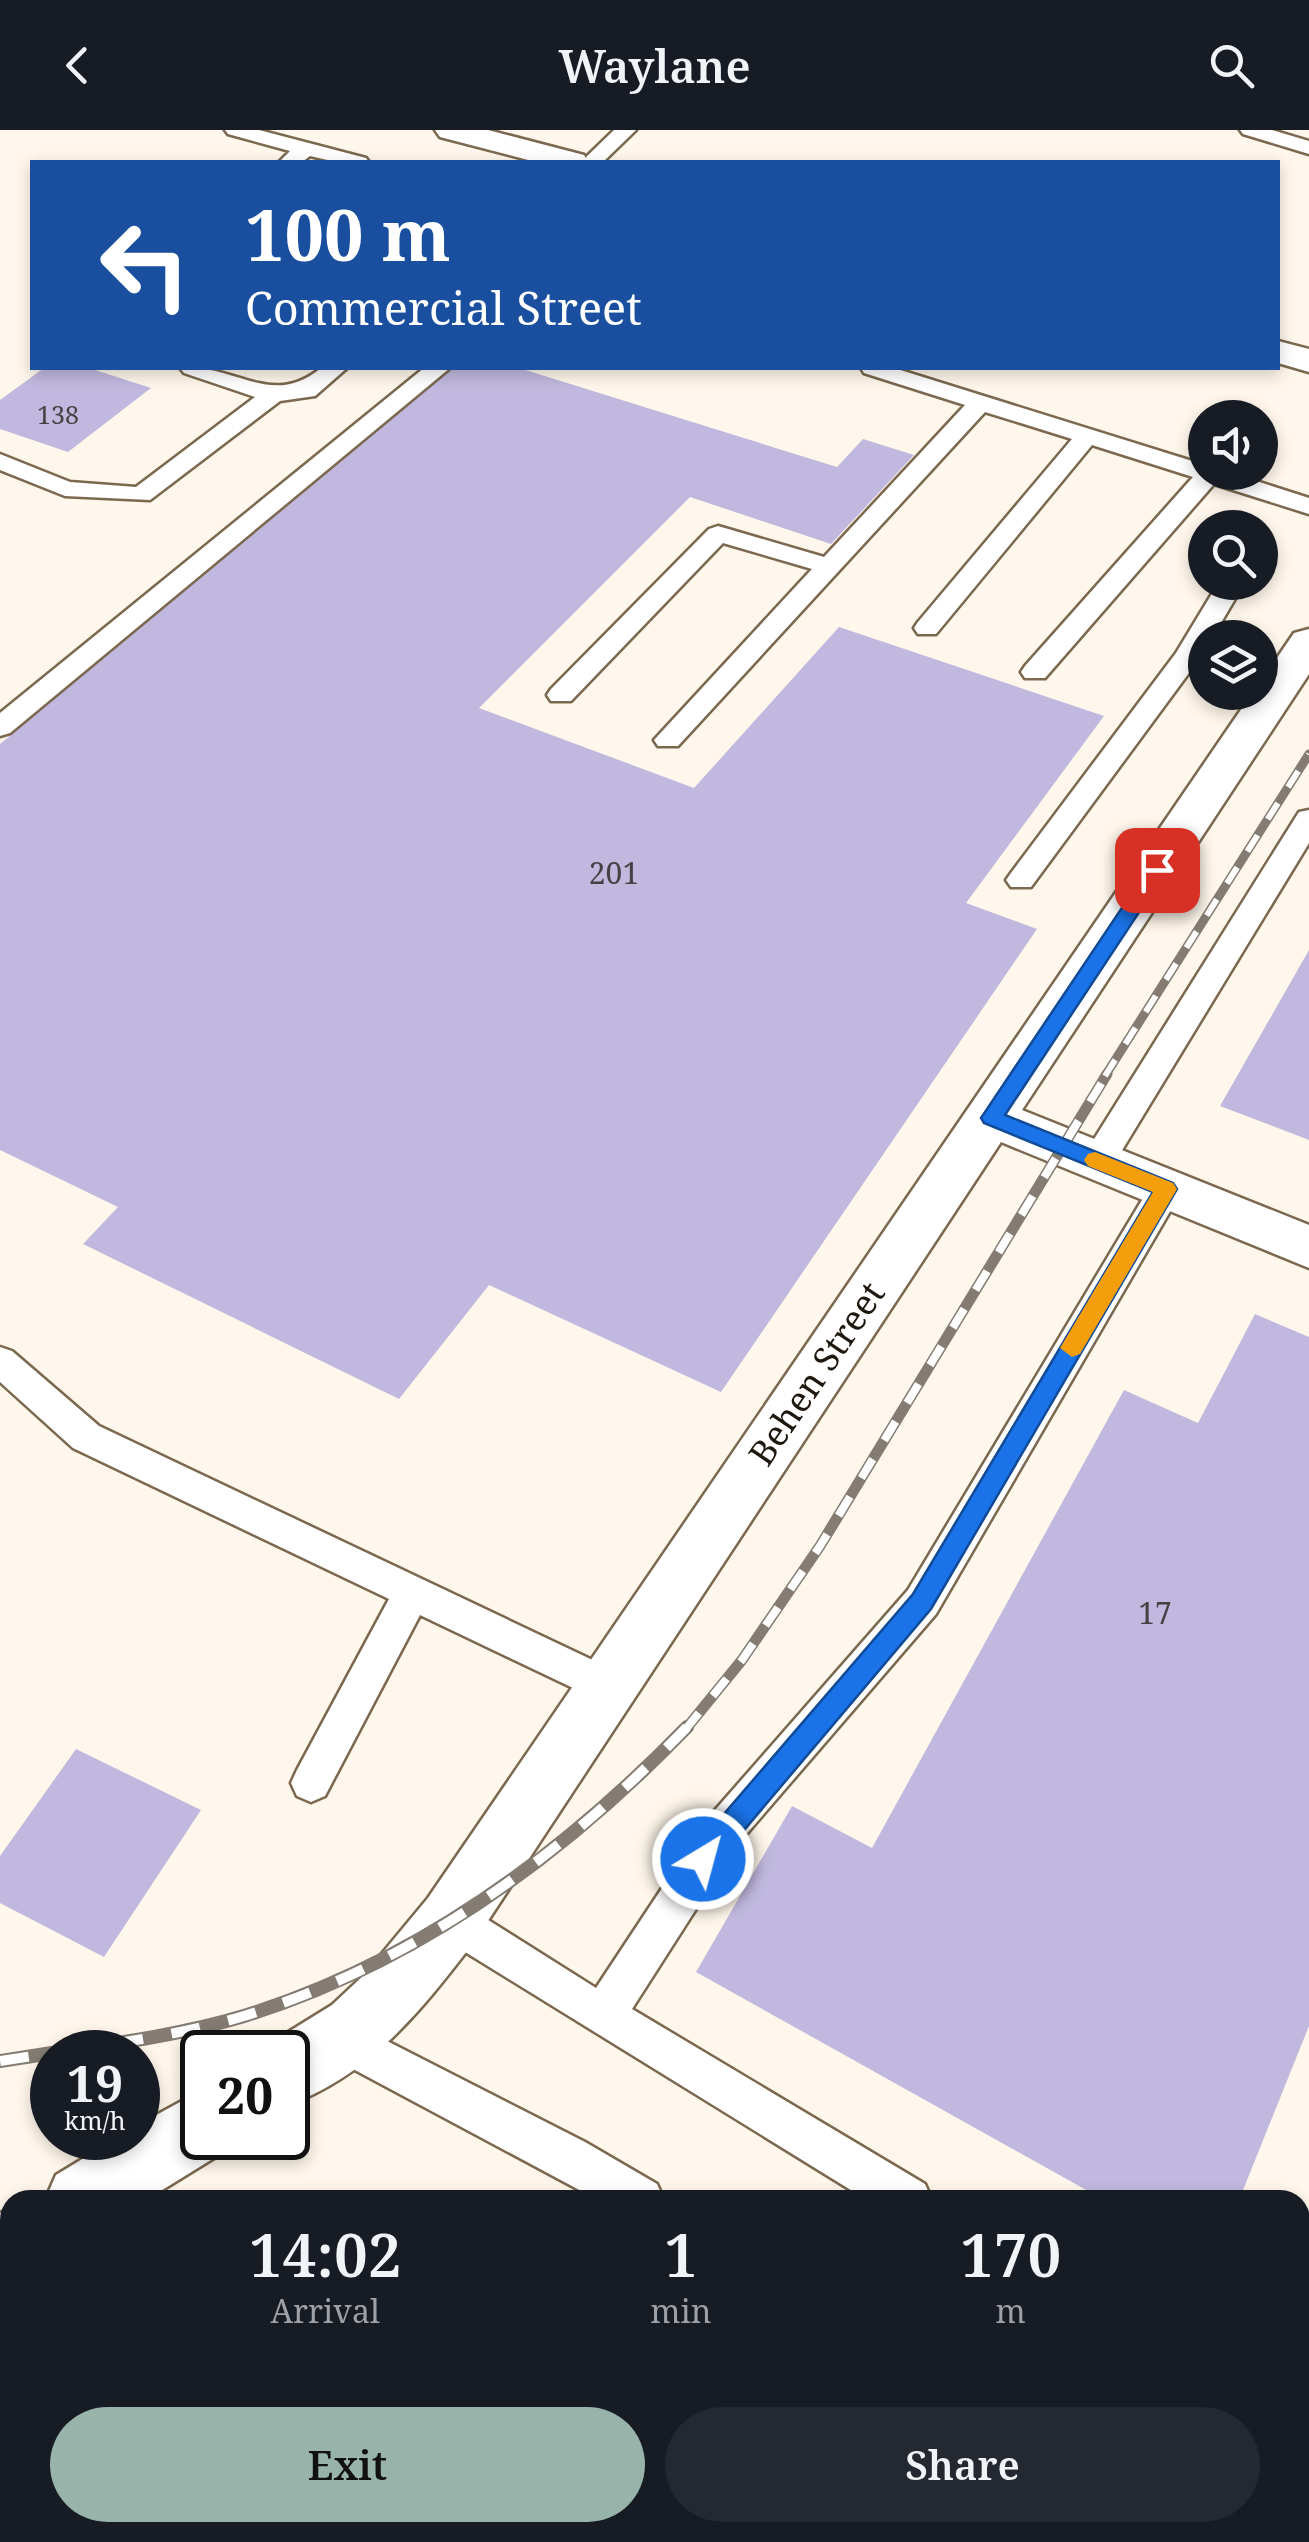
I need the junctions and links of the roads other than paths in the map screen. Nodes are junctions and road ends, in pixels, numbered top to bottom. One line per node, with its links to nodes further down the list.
1 (234, 130): 7 (lane)
2 (451, 130): 9 (street)
3 (626, 130): 10 (lane)
4 (1250, 130): 6 (lane)
5 (346, 132): 7 (lane)
6 (1309, 148)
7 (297, 156): 8 (lane)
8 (338, 160)
9 (564, 160)
10 (593, 160)
11 (1280, 353): 12 (street)
12 (1309, 361)
13 (198, 370): 17 (lane)
14 (332, 370): 17 (lane)
15 (436, 370): 33 (lane)
16 (878, 370): 18 (lane)
17 (273, 395): 20 (lane)
18 (980, 402): 19 (lane); 27 (lane)
19 (1087, 436): 21 (lane); 28 (lane)
20 (0, 461)
21 (1188, 467)
22 (1194, 490): 25 (lane)
23 (1259, 490): 24 (lane)
24 (1309, 506)
25 (1178, 508): 26 (lane); 31 (lane)
26 (1188, 515)
27 (828, 566): 32 (lane); 34 (lane)
28 (927, 628)
29 (1283, 668): 37 (street, Behen Street)
30 (1188, 669): 36 (lane)
31 (1035, 672)
32 (562, 695)
33 (0, 727)
34 (668, 740)
35 (1309, 820): 38 (lane)
36 (1021, 880)
37 (992, 1118): 38 (street); 43 (street, Behen Street)
38 (1098, 1161): 39 (street)
39 (1166, 1189): 40 (street); 46 (lane)
40 (1309, 1247)
41 (0, 1362): 42 (lane)
42 (412, 1593): 43 (lane); 44 (lane)
43 (606, 1685): 45 (street, Behen Street)
44 (310, 1783)
45 (451, 1920): 46 (lane); 47 (street, Behen Street)
46 (604, 2016): 52 (lane)
47 (340, 2039): 48 (street, Behen Street); 51 (lane)
48 (310, 2058)
49 (180, 2138): 50 (street)
50 (98, 2190)
51 (624, 2190)
52 (892, 2190)

